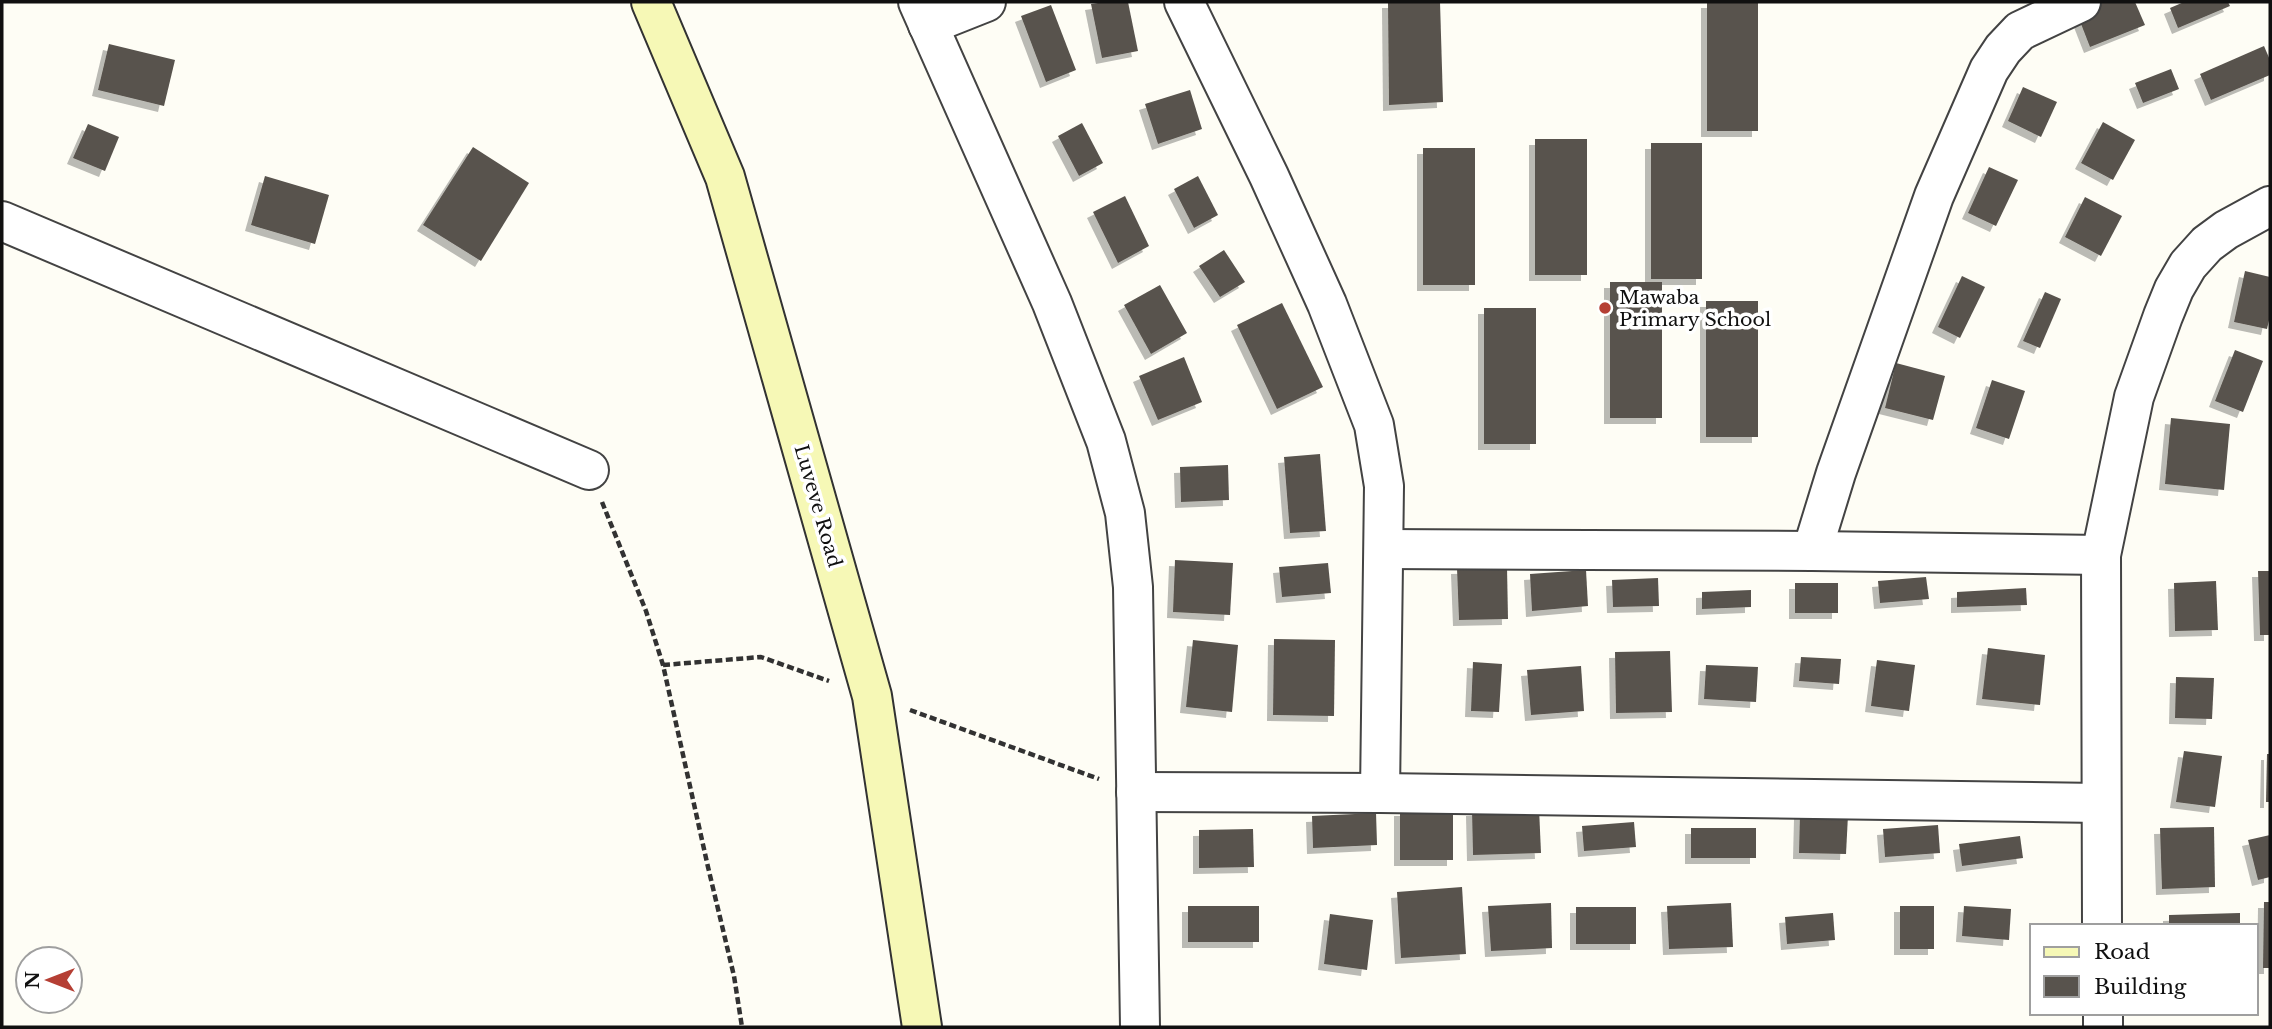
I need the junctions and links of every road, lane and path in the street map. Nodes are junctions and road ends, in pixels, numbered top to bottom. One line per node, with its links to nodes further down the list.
1 (651, 2): 17 (street, Luveve Road)
2 (986, 2): 5 (street)
3 (1184, 2): 9 (street)
4 (2081, 2): 10 (street)
5 (923, 13): 12 (street)
6 (2270, 206): 11 (street)
7 (2, 221): 8 (street)
8 (589, 470): 16 (path)
9 (1384, 549): 10 (street); 13 (street)
10 (1812, 551): 11 (street)
11 (2101, 555): 14 (street)
12 (1136, 792): 13 (street); 18 (street)
13 (1380, 793): 14 (street)
14 (2100, 803): 15 (street)
15 (2102, 924)
16 (742, 1027)
17 (922, 1027)
18 (1140, 1027)

